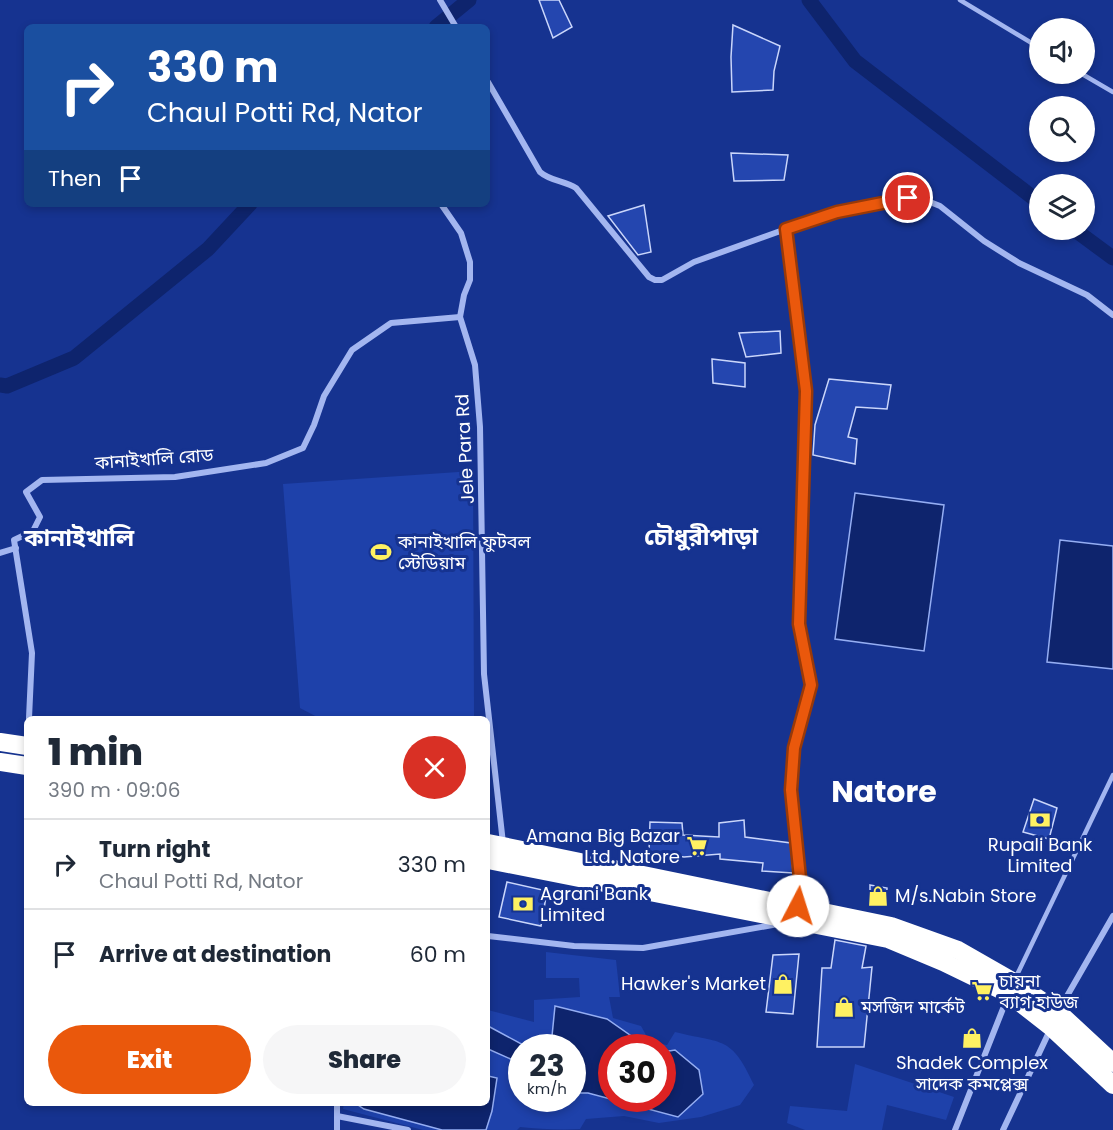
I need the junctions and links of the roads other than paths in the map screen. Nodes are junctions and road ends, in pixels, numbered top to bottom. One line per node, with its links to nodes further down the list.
1 (440, 0): 3 (street)
2 (960, 0): 4 (lane)
3 (454, 24)
4 (1029, 41)
5 (1095, 82): 7 (lane)
6 (490, 85): 9 (street)
7 (1113, 92)
8 (443, 207): 11 (street, Jele Para Rd)
9 (786, 229): 10 (street); 24 (street)
10 (1113, 315)
11 (460, 317): 12 (street, কানাইখালি রোড); 15 (street, Jele Para Rd)
12 (16, 548): 13 (street); 14 (street)
13 (0, 553)
14 (29, 716)
15 (487, 716)
16 (0, 742): 17 (highway)
17 (24, 746)
18 (0, 762): 19 (highway)
19 (24, 766)
20 (490, 767): 22 (street, Jele Para Rd)
21 (1113, 775): 27 (lane)
22 (495, 844): 24 (highway)
23 (490, 860): 24 (highway)
24 (807, 915): 26 (street); 27 (highway)
25 (1113, 916): 28 (street)
26 (490, 936)
27 (1011, 988): 28 (highway); 35 (street)
28 (1055, 1020): 29 (highway); 30 (highway); 36 (street)
29 (1113, 1064)
30 (1113, 1085)
31 (337, 1106): 32 (street)
32 (337, 1116): 33 (street); 34 (street)
33 (337, 1130)
34 (408, 1130)
35 (955, 1130)
36 (1003, 1130)

